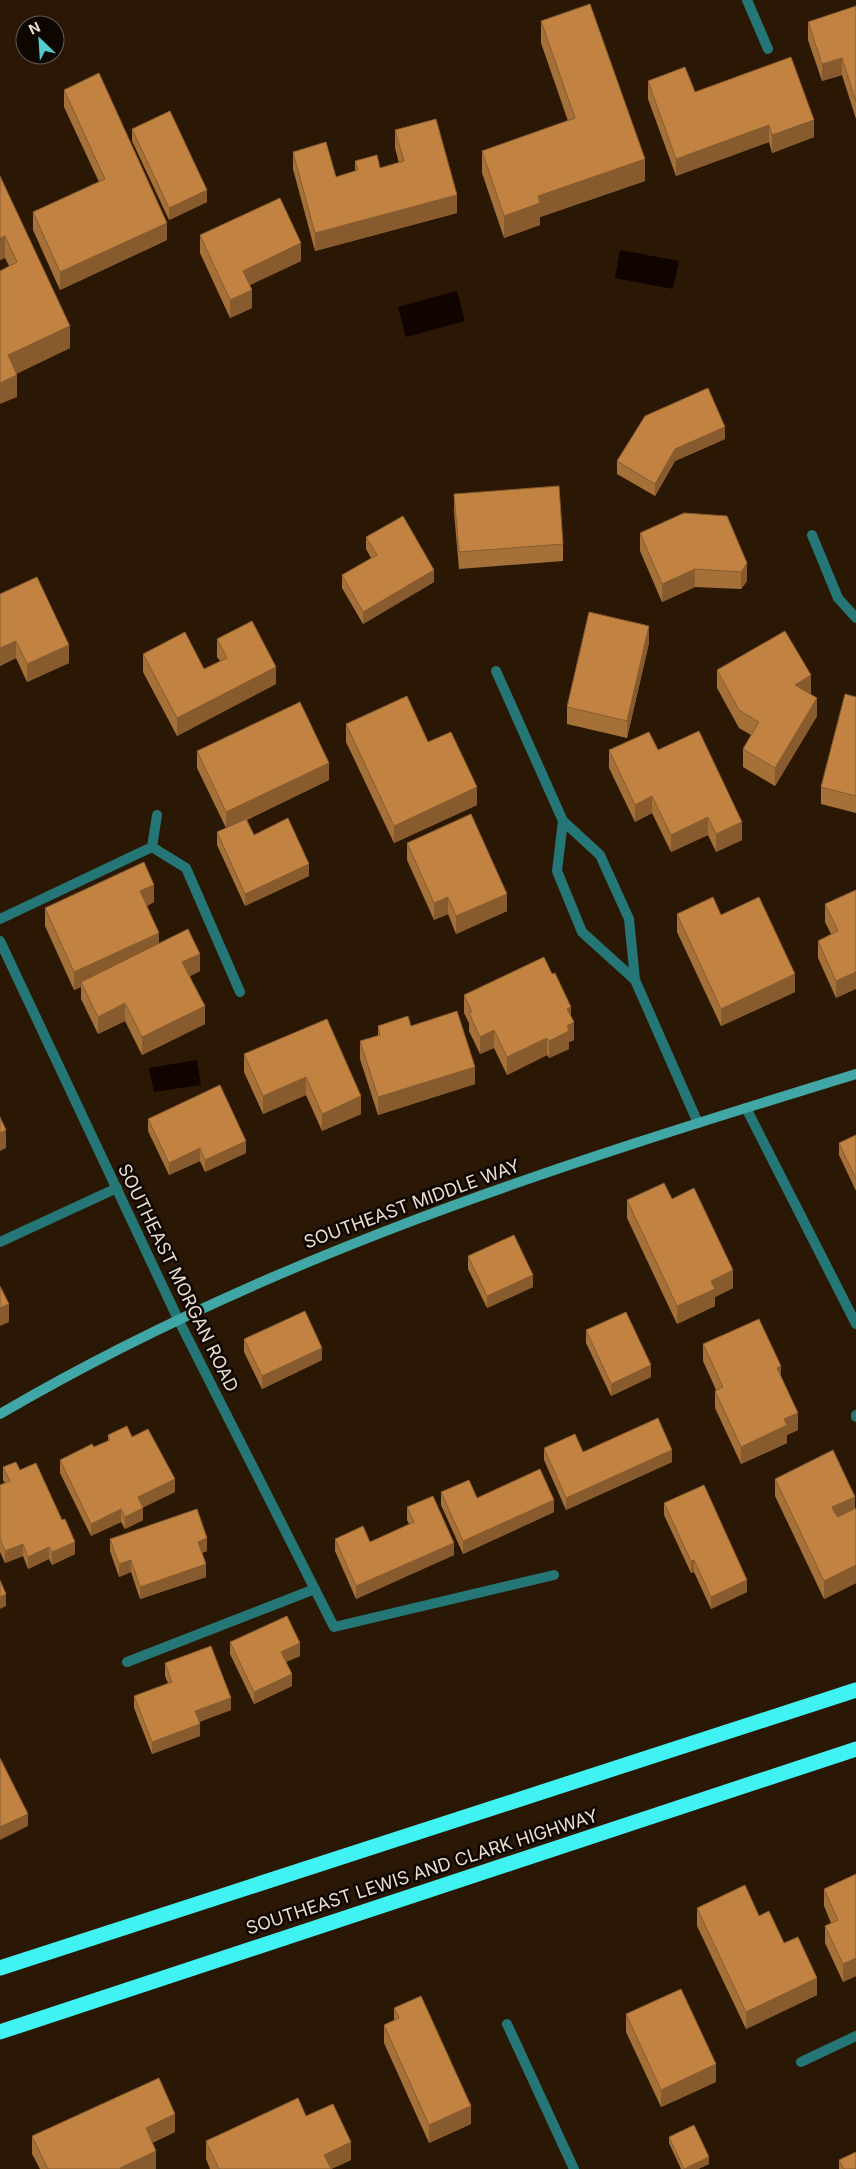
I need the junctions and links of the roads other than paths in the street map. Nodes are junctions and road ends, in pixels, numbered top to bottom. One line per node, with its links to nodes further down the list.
1 (747, 0): 2 (street)
2 (768, 49)
3 (812, 535): 4 (street)
4 (856, 618)
5 (496, 671): 7 (street)
6 (157, 815): 8 (street)
7 (563, 821): 11 (street); 11 (street)
8 (152, 847): 9 (street); 12 (street)
9 (0, 919)
10 (0, 941): 16 (street, SOUTHEAST MORGAN ROAD)
11 (635, 980): 15 (street)
12 (240, 992)
13 (856, 1074): 14 (street, SOUTHEAST MIDDLE WAY)
14 (746, 1108): 15 (street, SOUTHEAST MIDDLE WAY); 19 (street)
15 (698, 1123): 18 (street, SOUTHEAST MIDDLE WAY)
16 (116, 1188): 17 (street); 18 (street, SOUTHEAST MORGAN ROAD)
17 (0, 1242)
18 (178, 1319): 20 (street, SOUTHEAST MIDDLE WAY); 22 (street, SOUTHEAST MORGAN ROAD)
19 (856, 1324)
20 (0, 1414)
21 (554, 1575): 22 (street, SOUTHEAST MORGAN ROAD)
22 (314, 1588): 23 (street)
23 (127, 1662)
24 (856, 1690): 26 (highway)
25 (856, 1749): 28 (highway, SOUTHEAST LEWIS AND CLARK HIGHWAY)
26 (0, 1968)
27 (507, 2024): 31 (street)
28 (0, 2032)
29 (856, 2036): 30 (street)
30 (801, 2062)
31 (574, 2169)

